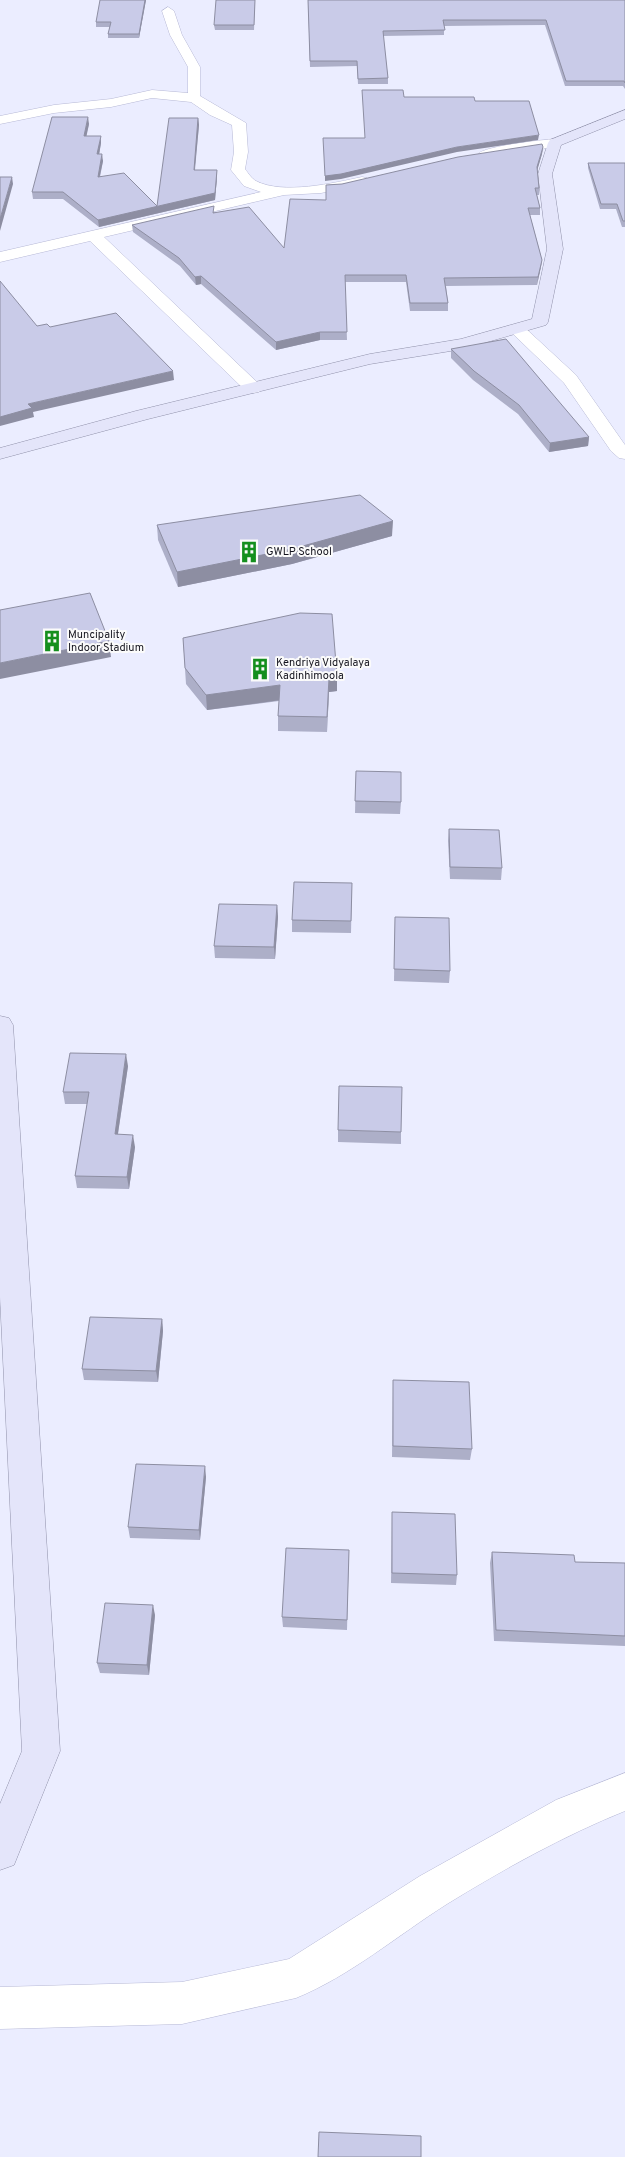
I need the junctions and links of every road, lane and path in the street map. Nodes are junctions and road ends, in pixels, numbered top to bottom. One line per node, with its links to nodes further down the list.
1 (168, 11): 2 (street)
2 (194, 98): 4 (street); 8 (street)
3 (625, 114): 5 (main road)
4 (0, 120)
5 (555, 143): 6 (street); 11 (main road)
6 (473, 156)
7 (376, 178): 8 (street)
8 (281, 192): 9 (street)
9 (94, 236): 10 (street); 12 (street)
10 (0, 257)
11 (518, 329): 12 (main road); 14 (street)
12 (253, 388): 13 (main road)
13 (0, 454)
14 (625, 454)
15 (0, 1025): 17 (main road)
16 (625, 1792): 18 (street)
17 (0, 1850)
18 (0, 2008)

